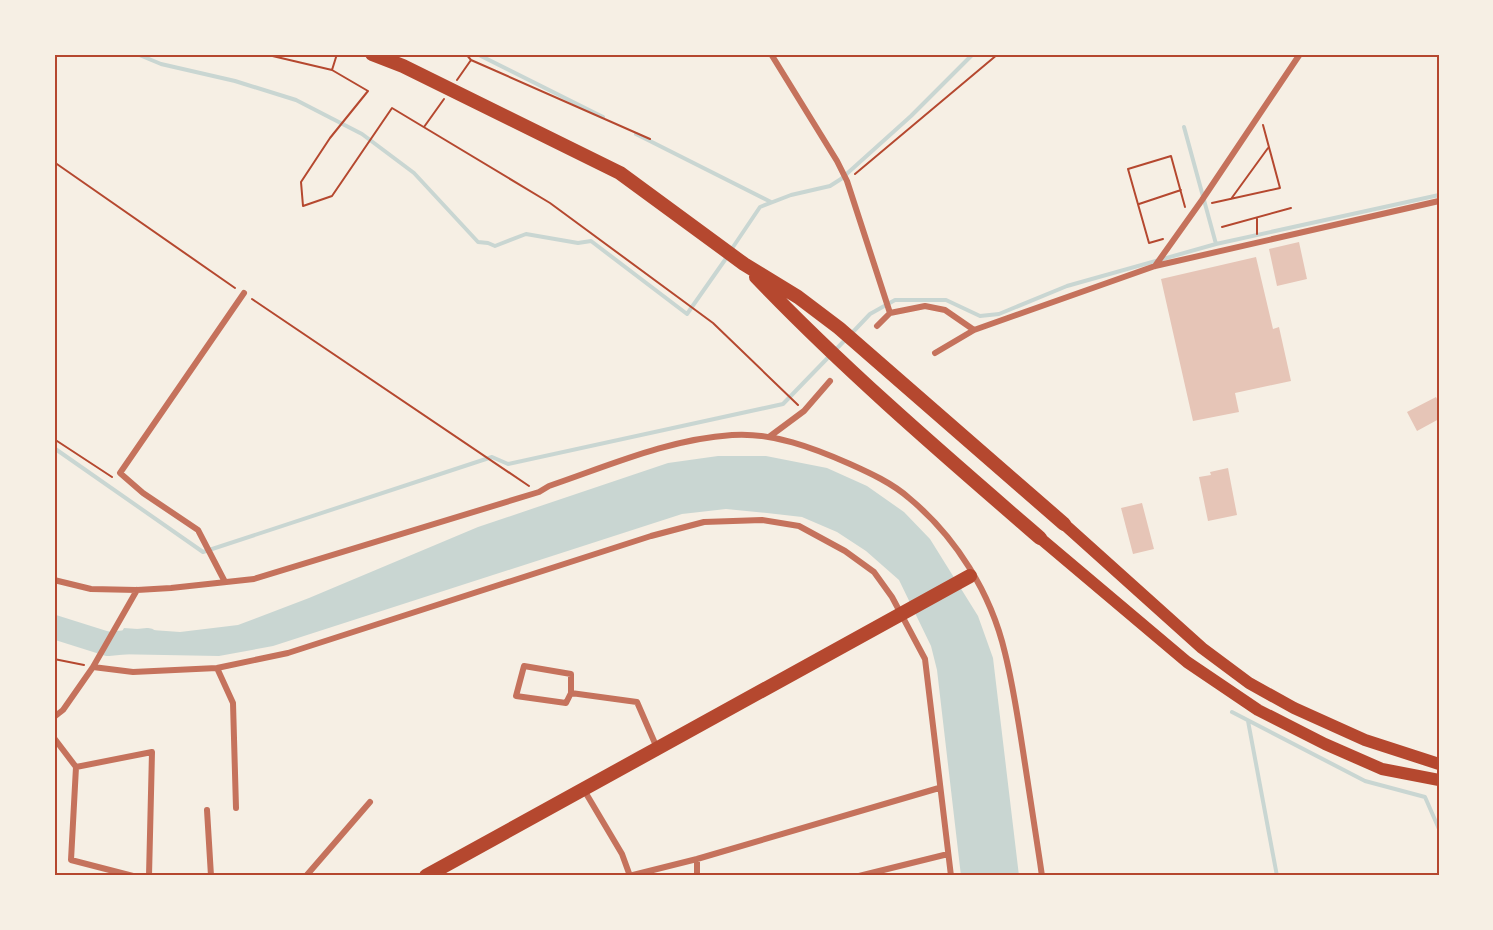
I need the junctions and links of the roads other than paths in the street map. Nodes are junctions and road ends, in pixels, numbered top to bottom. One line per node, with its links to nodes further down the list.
1 (372, 54): 5 (highway)
2 (771, 54): 8 (street)
3 (1300, 54): 6 (street)
4 (1439, 201): 6 (street)
5 (744, 264): 14 (highway); 15 (highway)
6 (1155, 266): 10 (street)
7 (244, 293): 18 (street)
8 (890, 313): 9 (street); 10 (street)
9 (877, 326)
10 (974, 330): 11 (street)
11 (935, 353)
12 (830, 381): 13 (street)
13 (769, 437): 18 (street); 46 (street)
14 (1065, 525): 27 (main road)
15 (1040, 538): 29 (main road)
16 (970, 576): 20 (highway)
17 (54, 580): 19 (street)
18 (225, 582): 19 (street)
19 (137, 590): 21 (street)
20 (903, 612): 22 (street); 26 (highway); 30 (street)
21 (93, 667): 22 (street); 24 (street)
22 (218, 668): 33 (street)
23 (571, 693): 23 (street); 26 (street)
24 (54, 717)
25 (54, 738): 28 (street)
26 (657, 748): 31 (highway)
27 (1439, 764)
28 (76, 767): 37 (street); 38 (street)
29 (1439, 780)
30 (939, 788): 35 (street); 36 (street)
31 (584, 789): 41 (highway); 42 (street)
32 (370, 802): 40 (street)
33 (236, 808)
34 (207, 810): 39 (street)
35 (948, 854): 44 (street); 45 (street)
36 (697, 859): 42 (street); 43 (street)
37 (133, 876)
38 (149, 876)
39 (211, 876)
40 (306, 876)
41 (426, 876)
42 (630, 876)
43 (697, 876)
44 (859, 876)
45 (951, 876)
46 (1042, 876)

